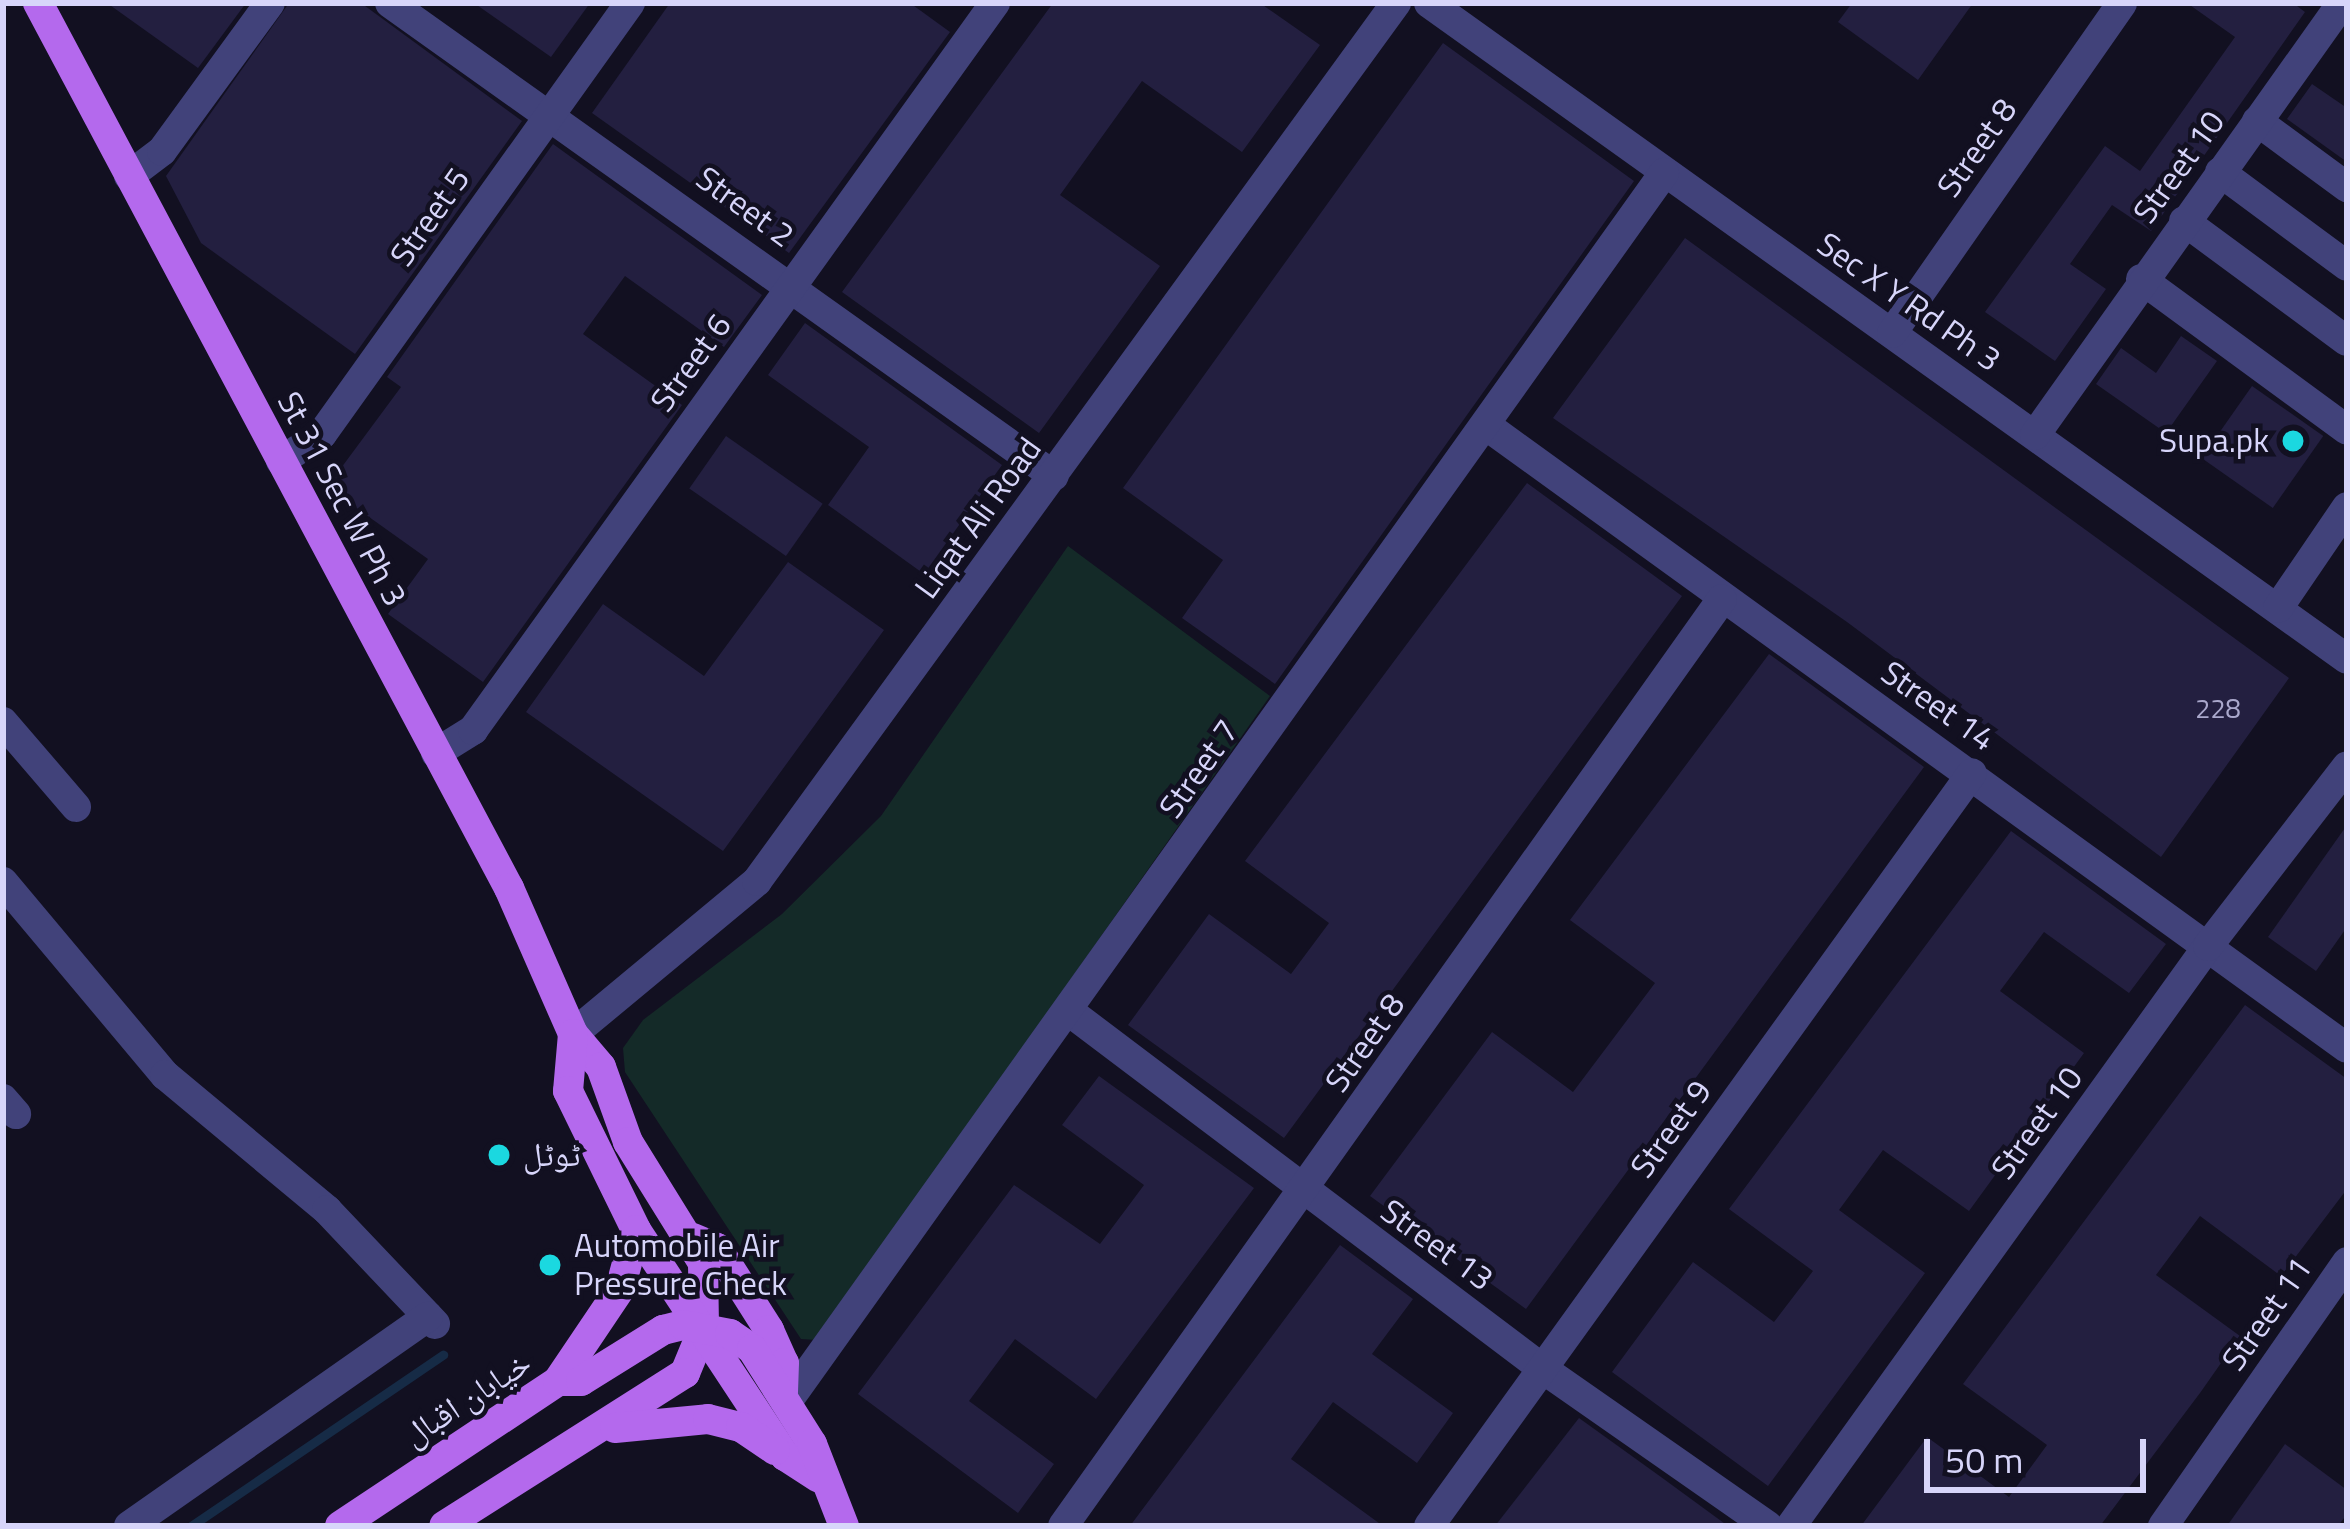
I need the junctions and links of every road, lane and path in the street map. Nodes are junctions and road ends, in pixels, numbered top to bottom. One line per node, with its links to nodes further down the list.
1 (38, 3): 14 (main road, St 31 Sec W Ph 3)
2 (270, 3): 14 (street)
3 (390, 3): 10 (street, Street 2)
4 (630, 3): 10 (street, Street 5)
5 (995, 3): 19 (street, Street 6)
6 (1396, 3): 26 (street, Liqat Ali Road)
7 (1430, 3): 13 (street, Sec X Y Rd Ph 3)
8 (2342, 3): 11 (street, Street 10)
9 (2116, 5): 20 (street, Street 8)
10 (549, 111): 19 (street, Street 2); 25 (street, Street 5)
11 (2257, 122): 12 (street, Street 10); 15 (street)
12 (2220, 172): 16 (street, Street 10); 17 (street)
13 (1664, 173): 20 (street, Sec X Y Rd Ph 3); 22 (street, Street 7)
14 (130, 176): 25 (main road, St 31 Sec W Ph 3)
15 (2347, 187)
16 (2184, 221): 18 (street, Street 10); 21 (street)
17 (2347, 266)
18 (2141, 279): 23 (street); 24 (street, Street 10)
19 (791, 285): 26 (street, Street 2); 32 (street, Street 6)
20 (1892, 334): 24 (street, Sec X Y Rd Ph 3)
21 (2347, 341)
22 (1487, 426): 28 (street, Street 14); 38 (street, Street 7)
23 (2347, 430)
24 (2035, 435): 29 (street, Sec X Y Rd Ph 3)
25 (281, 461): 32 (main road, St 31 Sec W Ph 3)
26 (1054, 476): 39 (street, Liqat Ali Road)
27 (2347, 507): 29 (street)
28 (1722, 599): 34 (street, Street 14); 41 (street, Street 8)
29 (2278, 608): 30 (street, Sec X Y Rd Ph 3)
30 (2347, 659)
31 (3, 722): 35 (street)
32 (436, 753): 39 (main road, St 31 Sec W Ph 3)
33 (2347, 766): 37 (street, Street 10)
34 (1972, 773): 37 (street, Street 14); 46 (street, Street 9)
35 (76, 807)
36 (3, 882): 52 (street)
37 (2208, 946): 40 (street, Street 14); 59 (street, Street 10)
38 (1070, 1012): 41 (street, Street 13); 48 (street, Street 7)
39 (573, 1034): 42 (main road, St 31 Sec W Ph 3); 43 (main road, St 31 Sec W Ph 3)
40 (2347, 1048)
41 (1304, 1192): 46 (street, Street 13); 56 (street, Street 8)
42 (636, 1230): 45 (main road, St 31 Sec W Ph 3); 47 (main road)
43 (687, 1236): 45 (main road, St 31 Sec W Ph 3); 48 (main road)
44 (2347, 1262): 60 (street, Street 11)
45 (704, 1327): 47 (main road, خیابان اقبال); 48 (main road); 49 (main road); 50 (main road)
46 (1543, 1369): 57 (street, Street 9); 58 (street, Street 13)
47 (558, 1381): 53 (main road, خیابان اقبال)
48 (785, 1399): 51 (main road)
49 (596, 1432): 50 (main road); 54 (main road)
50 (785, 1456): 51 (main road)
51 (820, 1478): 55 (main road)
52 (129, 1526)
53 (340, 1526)
54 (444, 1526)
55 (844, 1526)
56 (1063, 1526)
57 (1429, 1526)
58 (1768, 1526)
59 (1791, 1526)
60 (2164, 1526)

